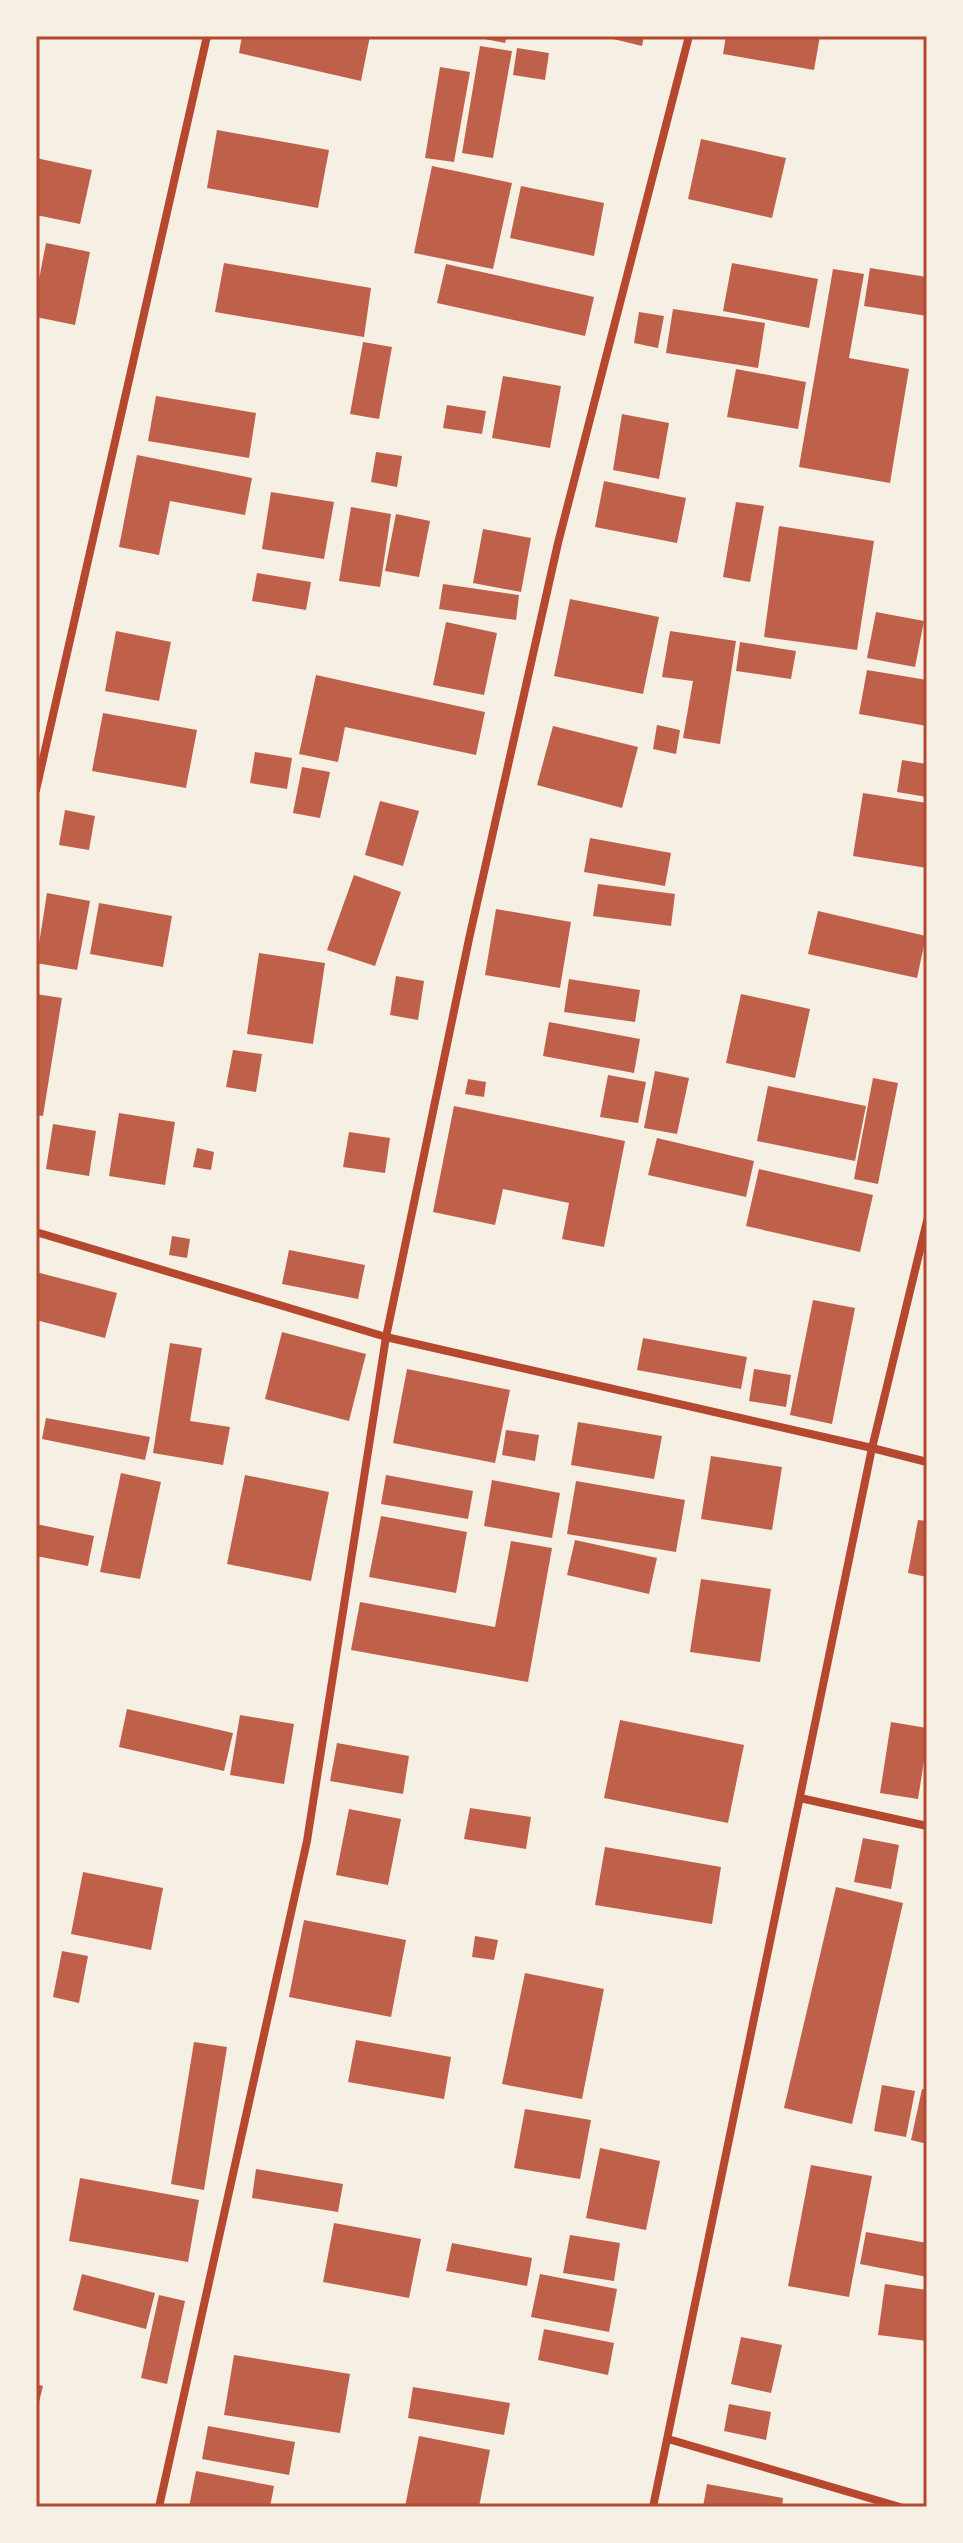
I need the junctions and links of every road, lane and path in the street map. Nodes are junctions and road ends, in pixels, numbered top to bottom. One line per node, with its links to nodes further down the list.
1 (207, 36): 3 (street)
2 (689, 36): 6 (street)
3 (36, 790)
4 (927, 1221): 7 (street)
5 (36, 1232): 6 (street)
6 (386, 1337): 7 (street); 12 (street)
7 (872, 1448): 8 (street); 9 (street)
8 (927, 1462)
9 (800, 1798): 10 (street); 11 (street)
10 (927, 1826)
11 (668, 2439): 13 (street); 14 (street)
12 (159, 2507)
13 (653, 2507)
14 (900, 2507)

